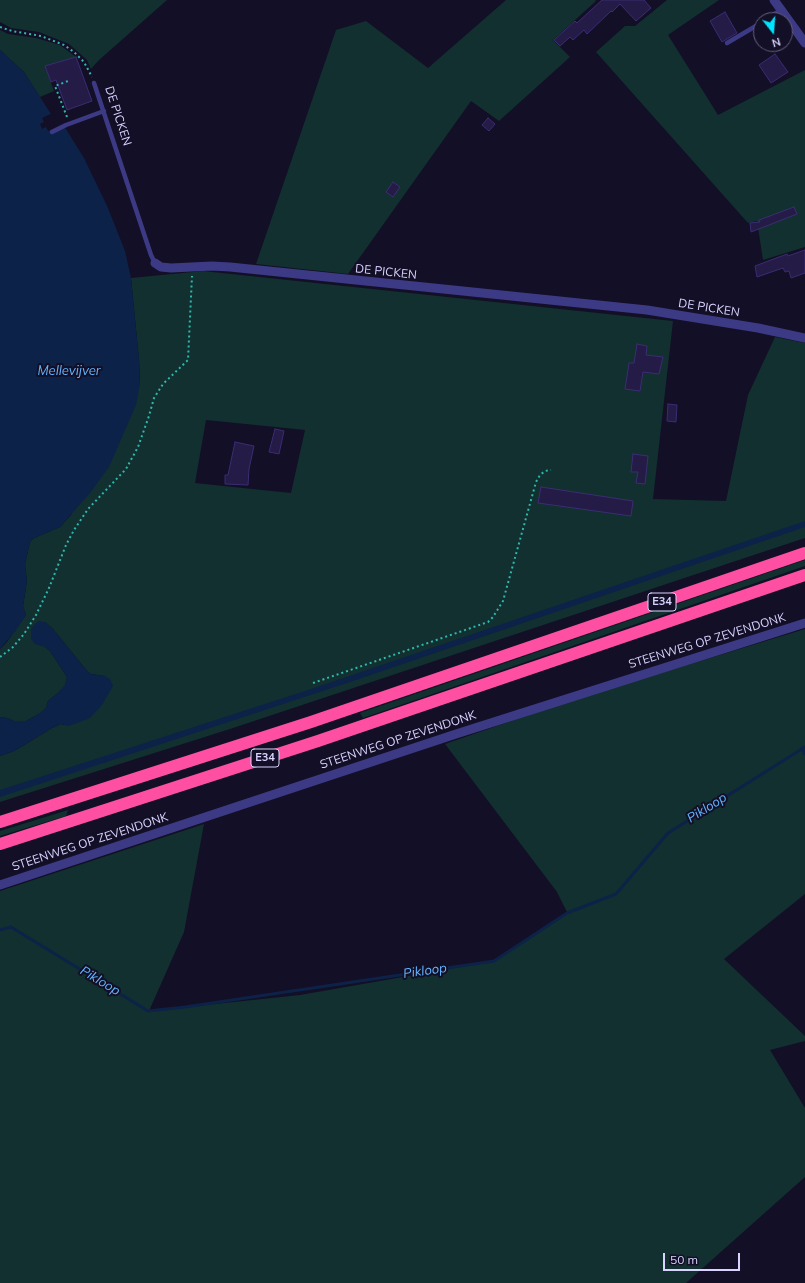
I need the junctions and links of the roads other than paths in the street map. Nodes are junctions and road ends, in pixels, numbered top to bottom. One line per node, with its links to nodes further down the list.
1 (774, 0): 2 (street)
2 (781, 10): 3 (lane); 6 (street)
3 (778, 12)
4 (753, 27): 5 (lane)
5 (727, 43)
6 (805, 43)
7 (94, 82): 8 (lane, DE PICKEN)
8 (104, 111): 9 (lane); 10 (lane, DE PICKEN)
9 (52, 132)
10 (155, 264): 11 (street, DE PICKEN)
11 (805, 338)
12 (805, 553): 17 (highway, E34)
13 (805, 575): 14 (highway, E34)
14 (784, 582): 15 (highway); 18 (highway, E34)
15 (805, 584)
16 (805, 623): 19 (street, STEENWEG OP ZEVENDONK)
17 (0, 822)
18 (0, 844)
19 (0, 885)

